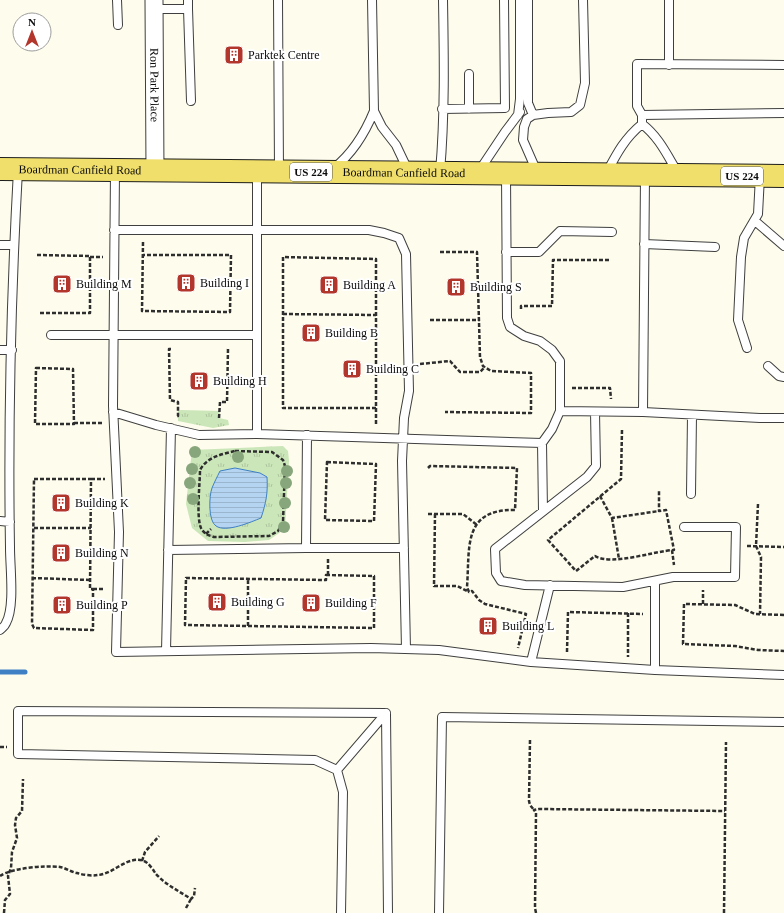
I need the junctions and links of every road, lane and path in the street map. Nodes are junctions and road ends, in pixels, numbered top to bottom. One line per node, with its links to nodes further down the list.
1 (117, 0): 13 (lane)
2 (188, 0): 12 (lane)
3 (278, 0): 32 (lane)
4 (372, 0): 22 (lane)
5 (443, 0): 20 (lane)
6 (504, 0): 19 (lane)
7 (520, 0): 24 (lane)
8 (528, 0): 18 (lane)
9 (583, 0): 26 (lane)
10 (669, 0): 14 (lane)
11 (154, 5): 12 (lane); 30 (street, Ron Park Place)
12 (188, 9): 17 (lane)
13 (118, 25)
14 (669, 65): 15 (lane); 25 (lane)
15 (784, 65)
16 (469, 74): 21 (lane)
17 (191, 101)
18 (528, 103): 24 (lane); 26 (lane)
19 (505, 108): 21 (lane); 24 (lane)
20 (442, 109): 21 (lane); 35 (lane)
21 (469, 109)
22 (374, 111): 33 (lane); 34 (lane)
23 (784, 114): 25 (lane)
24 (518, 115): 26 (lane); 36 (lane)
25 (642, 115): 27 (lane)
26 (530, 117): 38 (lane)
27 (642, 124): 39 (lane); 41 (lane)
28 (9, 169): 29 (main road, Boardman Canfield Road / US 224); 50 (lane)
29 (115, 170): 30 (main road, Boardman Canfield Road / US 224); 45 (lane)
30 (155, 171): 31 (main road, Boardman Canfield Road / US 224)
31 (257, 172): 32 (main road, Boardman Canfield Road / US 224); 46 (lane)
32 (279, 172): 33 (main road, Boardman Canfield Road / US 224)
33 (330, 172): 34 (main road, Boardman Canfield Road / US 224)
34 (414, 173): 35 (main road, Boardman Canfield Road / US 224)
35 (440, 173): 36 (main road, Boardman Canfield Road / US 224)
36 (477, 174): 37 (main road, Boardman Canfield Road / US 224)
37 (506, 174): 38 (main road, Boardman Canfield Road / US 224); 54 (lane)
38 (538, 174): 39 (main road, Boardman Canfield Road / US 224)
39 (606, 175): 40 (main road, Boardman Canfield Road / US 224)
40 (645, 175): 41 (main road, Boardman Canfield Road / US 224); 48 (lane)
41 (679, 176): 42 (main road, Boardman Canfield Road / US 224)
42 (760, 176): 43 (main road, Boardman Canfield Road / US 224); 44 (lane)
43 (784, 176)
44 (754, 221): 51 (lane); 67 (lane)
45 (114, 230): 46 (lane); 66 (lane)
46 (258, 230): 65 (lane); 76 (lane)
47 (612, 232): 54 (lane)
48 (644, 244): 52 (lane); 85 (lane)
49 (0, 245): 50 (lane)
50 (14, 245): 71 (lane)
51 (784, 246)
52 (715, 247)
53 (440, 252): 62 (path)
54 (506, 252): 63 (lane)
55 (37, 255): 58 (path)
56 (143, 255): 56 (path)
57 (611, 260): 63 (path)
58 (38, 313)
59 (283, 314): 60 (path); 60 (path); 79 (path)
60 (376, 315): 75 (path)
61 (430, 320): 62 (path)
62 (480, 320): 74 (path)
63 (520, 334): 80 (lane)
64 (51, 335): 66 (lane)
65 (257, 335): 66 (lane); 94 (lane)
66 (113, 336): 81 (lane)
67 (747, 348)
68 (176, 349): 87 (path)
69 (220, 349): 88 (path)
70 (0, 350): 71 (lane)
71 (12, 350): 110 (lane)
72 (430, 363): 74 (path)
73 (768, 366): 77 (lane)
74 (485, 368): 82 (path)
75 (376, 369): 76 (path); 79 (path)
76 (408, 369): 97 (lane)
77 (784, 377)
78 (570, 381): 84 (path)
79 (376, 408): 96 (path)
80 (560, 411): 83 (lane); 98 (lane)
81 (113, 412): 91 (lane); 92 (lane)
82 (445, 412)
83 (595, 412): 84 (lane); 105 (lane)
84 (612, 412): 85 (lane)
85 (643, 412): 86 (lane)
86 (692, 414): 89 (lane); 101 (lane)
87 (178, 416)
88 (219, 418)
89 (784, 418)
90 (74, 423): 90 (path); 91 (path)
91 (114, 423): 137 (lane)
92 (171, 428): 94 (lane); 122 (lane)
93 (622, 430): 102 (path)
94 (257, 434): 95 (lane)
95 (306, 435): 96 (lane); 120 (lane)
96 (376, 437): 97 (lane)
97 (403, 438): 98 (lane); 121 (lane)
98 (542, 443): 105 (lane)
99 (327, 462): 99 (path)
100 (659, 491): 104 (path)
101 (691, 494)
102 (600, 496): 108 (path); 123 (path)
103 (758, 504): 118 (path)
104 (659, 511): 108 (path); 123 (path)
105 (543, 512): 128 (lane)
106 (428, 514): 107 (path)
107 (435, 514): 111 (path); 129 (path)
108 (612, 518): 123 (path)
109 (0, 521): 110 (lane)
110 (10, 522): 135 (lane)
111 (477, 525)
112 (684, 527): 117 (lane)
113 (34, 528): 114 (path); 114 (path); 124 (path)
114 (91, 528): 126 (path)
115 (211, 529): 116 (path)
116 (206, 534): 116 (path)
117 (736, 545): 118 (path); 127 (lane)
118 (756, 546): 119 (path); 132 (path)
119 (784, 547)
120 (306, 548): 121 (lane); 122 (lane)
121 (404, 548): 136 (lane)
122 (168, 550): 137 (lane)
123 (619, 559)
124 (32, 578): 126 (path); 126 (path)
125 (248, 578): 134 (path); 134 (path); 134 (path)
126 (90, 580)
127 (655, 581): 128 (lane); 131 (lane)
128 (550, 585): 139 (lane)
129 (469, 592)
130 (628, 613): 131 (path); 140 (path); 141 (path)
131 (655, 614): 142 (lane)
132 (760, 614): 133 (path); 138 (path)
133 (784, 615)
134 (248, 626)
135 (0, 630)
136 (406, 649): 137 (lane); 139 (lane)
137 (166, 651)
138 (784, 651)
139 (531, 662): 140 (lane)
140 (567, 664): 141 (lane)
141 (628, 668): 142 (lane)
142 (655, 670): 143 (lane)
143 (784, 675)
144 (386, 713): 148 (lane); 148 (lane); 161 (lane)
145 (784, 722): 162 (lane)
146 (530, 740): 150 (path)
147 (726, 742): 151 (path)
148 (337, 770): 160 (lane)
149 (23, 779): 154 (path)
150 (534, 810): 151 (path); 163 (path)
151 (725, 811): 164 (path)
152 (159, 836): 153 (path)
153 (142, 861): 154 (path); 157 (path)
154 (10, 872): 155 (path); 159 (path)
155 (0, 875)
156 (195, 888): 157 (path)
157 (191, 899): 158 (path)
158 (186, 908)
159 (4, 913)
160 (341, 913)
161 (388, 913)
162 (439, 913)
163 (536, 913)
164 (724, 913)

